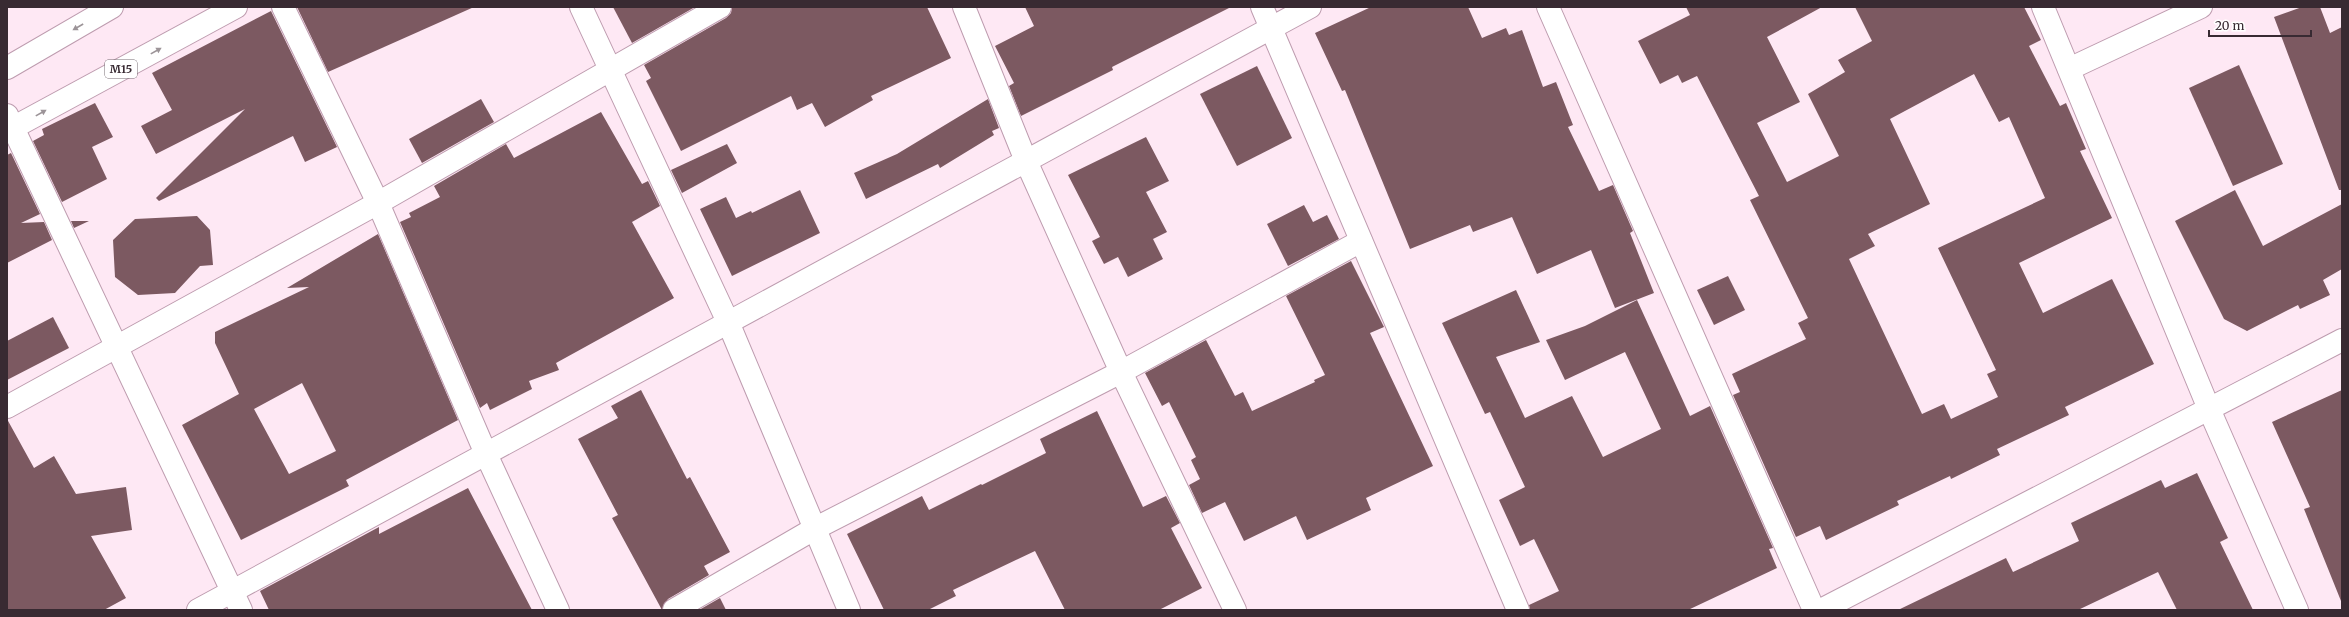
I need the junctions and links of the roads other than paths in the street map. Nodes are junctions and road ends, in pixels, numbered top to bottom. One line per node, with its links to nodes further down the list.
1 (112, 7): 13 (main road, one-way to 13)
2 (236, 7): 16 (main road, M15, one-way to 2)
3 (283, 7): 18 (main road)
4 (581, 7): 14 (main road)
5 (720, 7): 14 (main road)
6 (964, 7): 17 (main road)
7 (1262, 7): 12 (main road)
8 (1310, 7): 12 (main road)
9 (1548, 7): 35 (main road)
10 (2043, 7): 15 (main road)
11 (2201, 7): 15 (main road)
12 (1271, 28): 17 (main road); 19 (main road)
13 (7, 68)
14 (609, 69): 18 (main road); 20 (main road)
15 (2069, 69): 25 (main road)
16 (9, 125): 22 (main road)
17 (1026, 161): 20 (main road); 23 (main road)
18 (378, 203): 22 (main road); 26 (main road)
19 (1361, 241): 23 (main road); 34 (main road)
20 (728, 322): 26 (main road); 27 (main road)
21 (2342, 340): 25 (main road)
22 (117, 346): 24 (main road); 28 (main road)
23 (1122, 372): 27 (main road); 29 (main road)
24 (7, 407)
25 (2210, 409): 36 (main road); 37 (main road)
26 (486, 454): 28 (main road); 31 (main road)
27 (814, 529): 32 (main road); 33 (main road)
28 (237, 601): 30 (main road)
29 (1233, 609)
30 (198, 610)
31 (558, 610)
32 (674, 610)
33 (849, 610)
34 (1518, 610)
35 (1814, 610)
36 (1821, 610)
37 (2297, 610)

